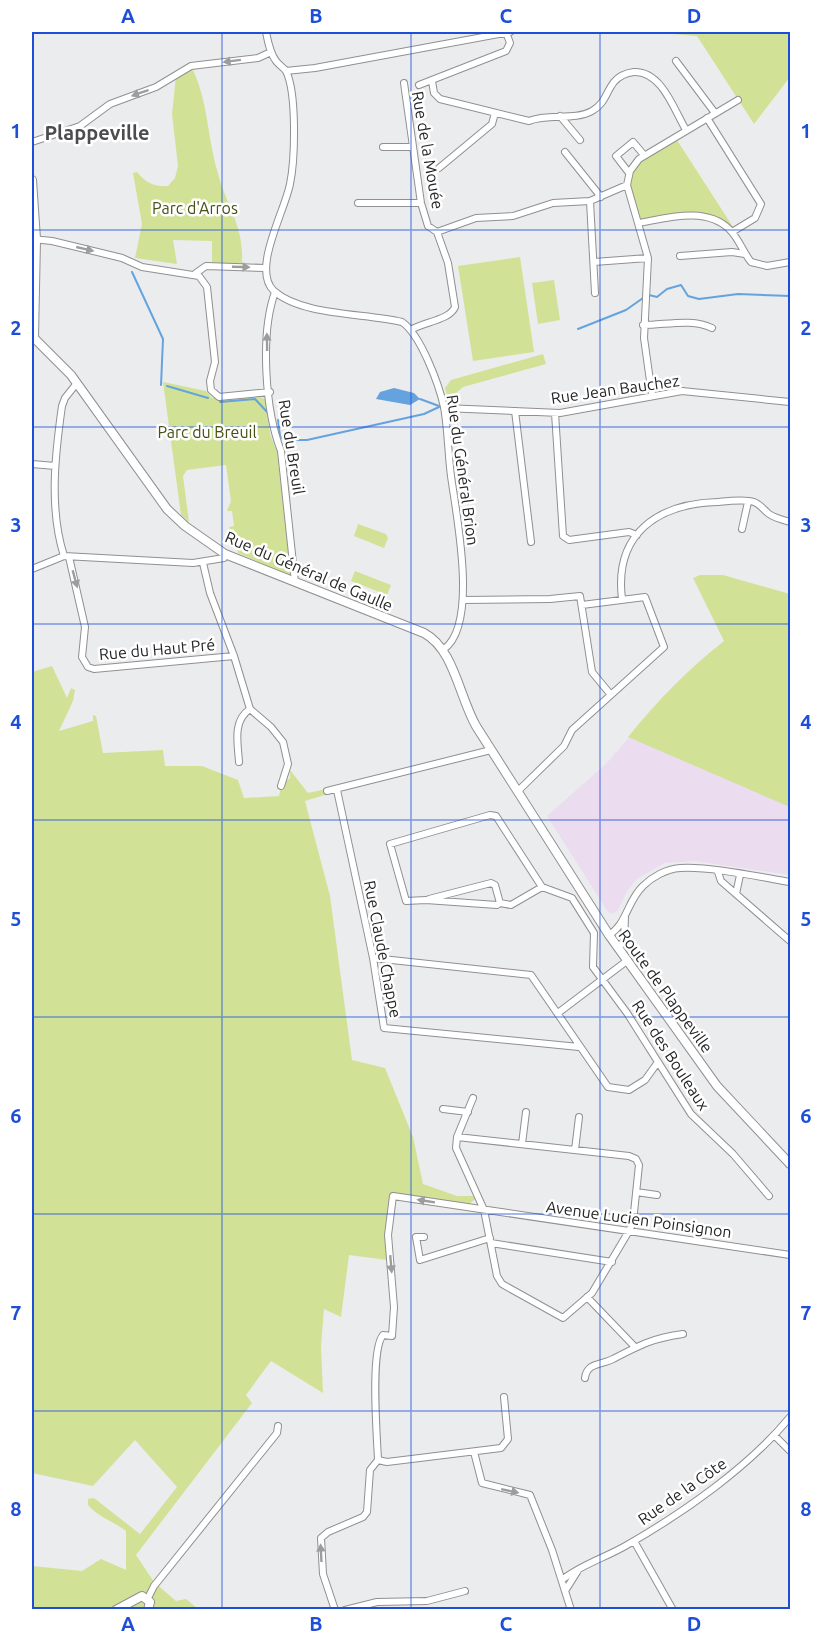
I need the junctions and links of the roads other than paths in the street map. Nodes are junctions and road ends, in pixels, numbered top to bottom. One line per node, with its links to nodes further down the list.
1 (266, 32): 3 (street)
2 (508, 32): 5 (street); 6 (street)
3 (271, 52): 5 (street); 16 (street, one-way to 16)
4 (676, 61): 11 (street)
5 (285, 71): 38 (street)
6 (432, 81): 8 (street); 10 (street)
7 (404, 83): 18 (street, Rue de la Mouée)
8 (419, 86)
9 (738, 100): 11 (street)
10 (495, 113): 12 (street); 21 (street)
11 (715, 113): 13 (street)
12 (560, 116): 14 (street); 15 (street)
13 (707, 118): 14 (street); 31 (street)
14 (686, 130): 20 (street)
15 (580, 140)
16 (32, 142)
17 (383, 147): 18 (street)
18 (413, 147): 28 (street, Rue de la Mouée)
19 (565, 152): 25 (street)
20 (644, 155): 22 (street); 22 (street)
21 (439, 168)
22 (629, 173): 24 (street)
23 (32, 180): 32 (street, Rue du Général de Gaulle)
24 (627, 185): 25 (street); 29 (street)
25 (601, 198): 26 (street)
26 (590, 201): 30 (street); 36 (street)
27 (358, 202): 28 (street)
28 (421, 202): 30 (street, Rue de la Mouée)
29 (639, 223): 31 (street); 35 (street)
30 (436, 232): 44 (street, Rue de la Mouée)
31 (732, 232): 33 (street)
32 (34, 239): 39 (street, one-way to 39); 45 (street, Rue du Général de Gaulle)
33 (745, 254): 34 (street); 37 (street)
34 (680, 255)
35 (648, 258): 36 (street); 42 (street)
36 (594, 262): 41 (street)
37 (790, 262)
38 (265, 268): 39 (street, one-way to 38); 40 (street)
39 (196, 273): 47 (street, Rue du Breuil)
40 (275, 292): 44 (street); 47 (street, one-way to 40)
41 (595, 293)
42 (644, 325): 43 (street); 48 (street)
43 (712, 328)
44 (411, 330): 50 (street, Rue du Général Brion)
45 (33, 338): 46 (street, Rue du Général de Gaulle)
46 (77, 383): 54 (street, Rue du Haut Pré); 60 (street, Rue du Général de Gaulle)
47 (270, 392): 64 (street, Rue du Breuil)
48 (652, 395): 49 (street, Rue Jean Bauchez); 52 (street, Rue Jean Bauchez)
49 (790, 402)
50 (444, 408): 51 (street, Rue Jean Bauchez); 66 (street, Rue du Général Brion)
51 (515, 411): 52 (street, Rue Jean Bauchez); 59 (street)
52 (555, 413): 58 (street)
53 (32, 464): 54 (street)
54 (55, 466): 61 (street, Rue du Haut Pré)
55 (748, 502): 56 (street); 57 (street); 58 (street)
56 (790, 522)
57 (742, 529)
58 (637, 535): 65 (street)
59 (531, 542)
60 (225, 554): 62 (street); 64 (street, Rue du Général de Gaulle)
61 (66, 556): 62 (street); 63 (street); 69 (street, Rue du Haut Pré, one-way to 69)
62 (203, 563): 69 (street)
63 (32, 569)
64 (295, 582): 68 (street, Rue du Général de Gaulle)
65 (622, 599): 67 (street); 70 (street)
66 (463, 600): 67 (street); 68 (street, Rue du Général Brion)
67 (582, 605): 70 (street)
68 (444, 649): 72 (street)
69 (234, 656): 71 (street)
70 (611, 695): 77 (street)
71 (250, 709): 73 (street); 74 (street)
72 (491, 750): 75 (street); 77 (street)
73 (239, 762)
74 (281, 786)
75 (337, 790): 76 (street); 89 (street, Rue Claude Chappe)
76 (327, 791)
77 (518, 791): 86 (street, Route de Plappeville)
78 (718, 872): 79 (street); 82 (street); 85 (street)
79 (740, 875): 80 (street); 82 (street)
80 (790, 882)
81 (542, 887): 83 (street); 84 (street); 91 (street, Rue des Bouleaux)
82 (736, 894): 87 (street)
83 (426, 900): 84 (street); 84 (street)
84 (500, 903)
85 (625, 917): 86 (street); 88 (street)
86 (609, 935): 88 (street, Route de Plappeville)
87 (790, 941)
88 (618, 948): 90 (street, Route de Plappeville)
89 (373, 958): 92 (street); 93 (street, Rue Claude Chappe)
90 (628, 960): 91 (street); 103 (street, Route de Plappeville)
91 (602, 979): 92 (street); 94 (street, Rue des Bouleaux)
92 (558, 1013): 93 (street)
93 (579, 1047): 94 (street)
94 (658, 1062): 106 (street, Rue des Bouleaux)
95 (473, 1098): 97 (street)
96 (443, 1109): 97 (street)
97 (468, 1112): 100 (street)
98 (525, 1112): 101 (street)
99 (579, 1117): 102 (street)
100 (457, 1137): 101 (street); 107 (street)
101 (522, 1144): 102 (street)
102 (576, 1150): 104 (street)
103 (790, 1164)
104 (636, 1192): 105 (street); 108 (street)
105 (657, 1195)
106 (769, 1196)
107 (484, 1209): 108 (street, Avenue Lucien Poinsignon); 110 (street); 123 (street, Avenue Lucien Poinsignon, one-way to 123)
108 (629, 1231): 111 (street, Avenue Lucien Poinsignon); 112 (street)
109 (424, 1236): 110 (street)
110 (490, 1241): 112 (street); 113 (street)
111 (790, 1255)
112 (612, 1262): 113 (street)
113 (587, 1298): 115 (street)
114 (683, 1334): 115 (street)
115 (634, 1346): 116 (street)
116 (585, 1378)
117 (504, 1397): 122 (street)
118 (790, 1417): 120 (street, Rue de la Côte)
119 (278, 1426): 129 (street)
120 (775, 1436): 121 (street); 124 (street, Rue de la Côte)
121 (790, 1450)
122 (474, 1452): 123 (street); 126 (street, one-way to 126)
123 (378, 1460): 132 (street, one-way to 123)
124 (634, 1541): 125 (street, Rue de la Côte); 135 (street)
125 (577, 1572): 126 (street, Rue de la Côte); 128 (street, Rue de la Côte)
126 (562, 1580): 128 (street)
127 (465, 1591): 133 (street)
128 (565, 1591): 134 (street)
129 (148, 1598): 130 (street); 131 (street)
130 (116, 1610)
131 (148, 1610)
132 (335, 1610)
133 (345, 1610)
134 (571, 1610)
135 (673, 1610)

